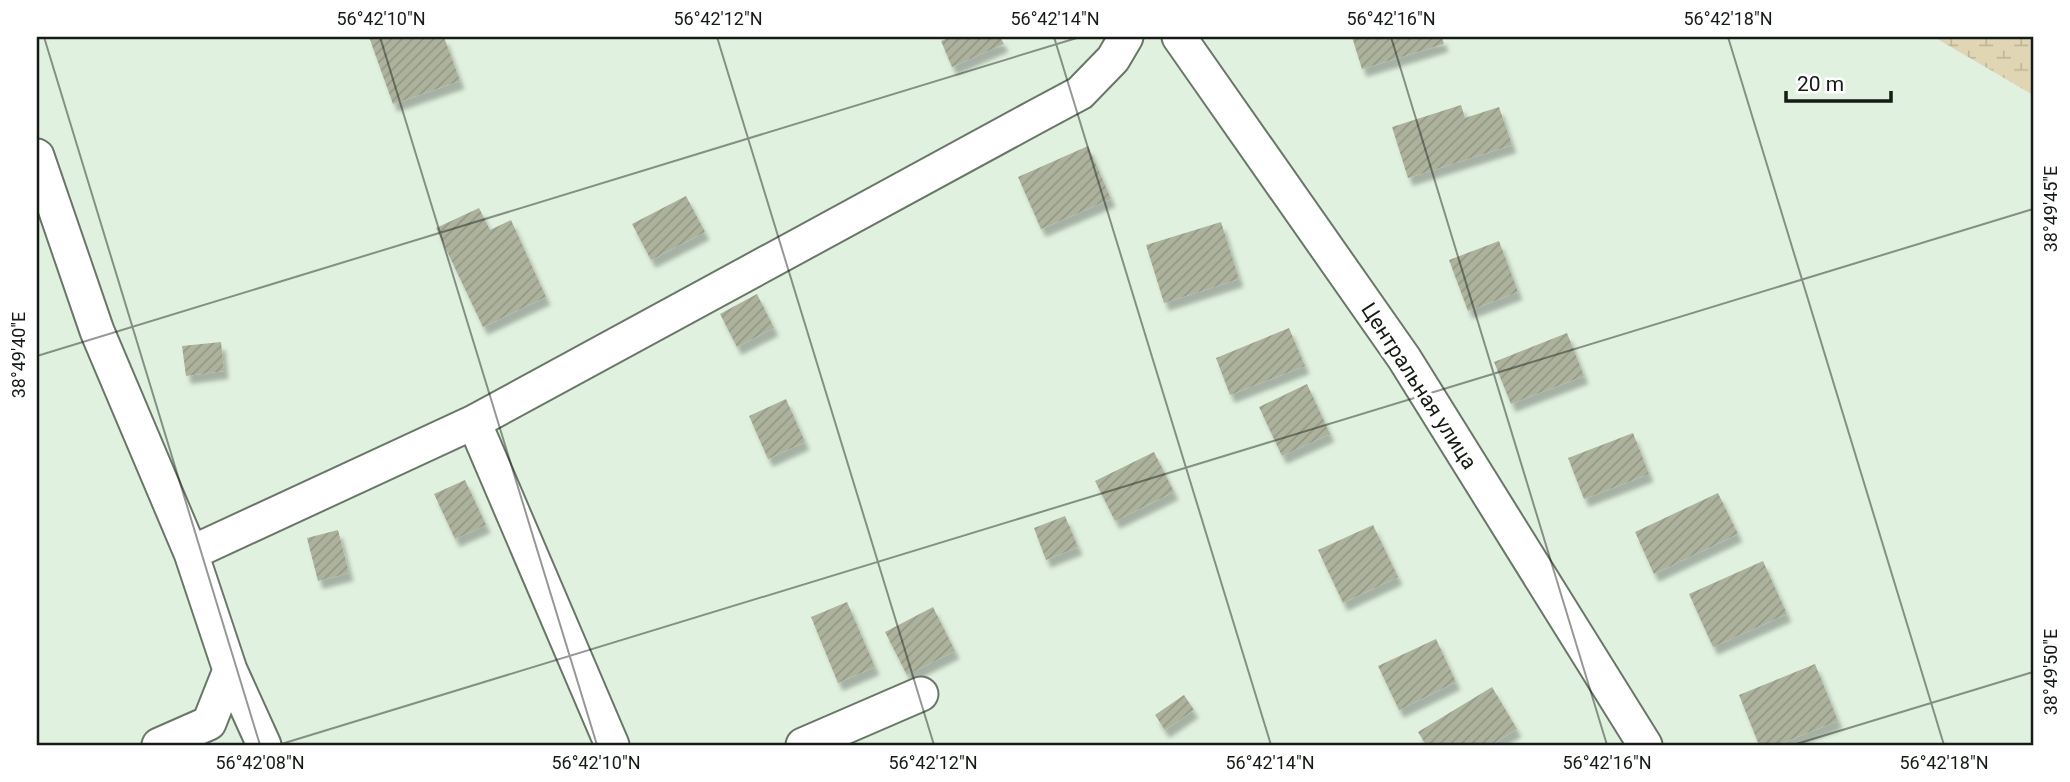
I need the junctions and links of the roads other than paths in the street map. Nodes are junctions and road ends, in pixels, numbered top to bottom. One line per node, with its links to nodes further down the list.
1 (1126, 37): 4 (street)
2 (1179, 37): 12 (street, Центральная улица)
3 (37, 156): 5 (street)
4 (474, 422): 5 (street); 10 (street)
5 (191, 553): 6 (street)
6 (230, 670): 8 (street); 9 (street)
7 (921, 694): 11 (street)
8 (159, 745)
9 (264, 745)
10 (612, 745)
11 (803, 745)
12 (1645, 745)

